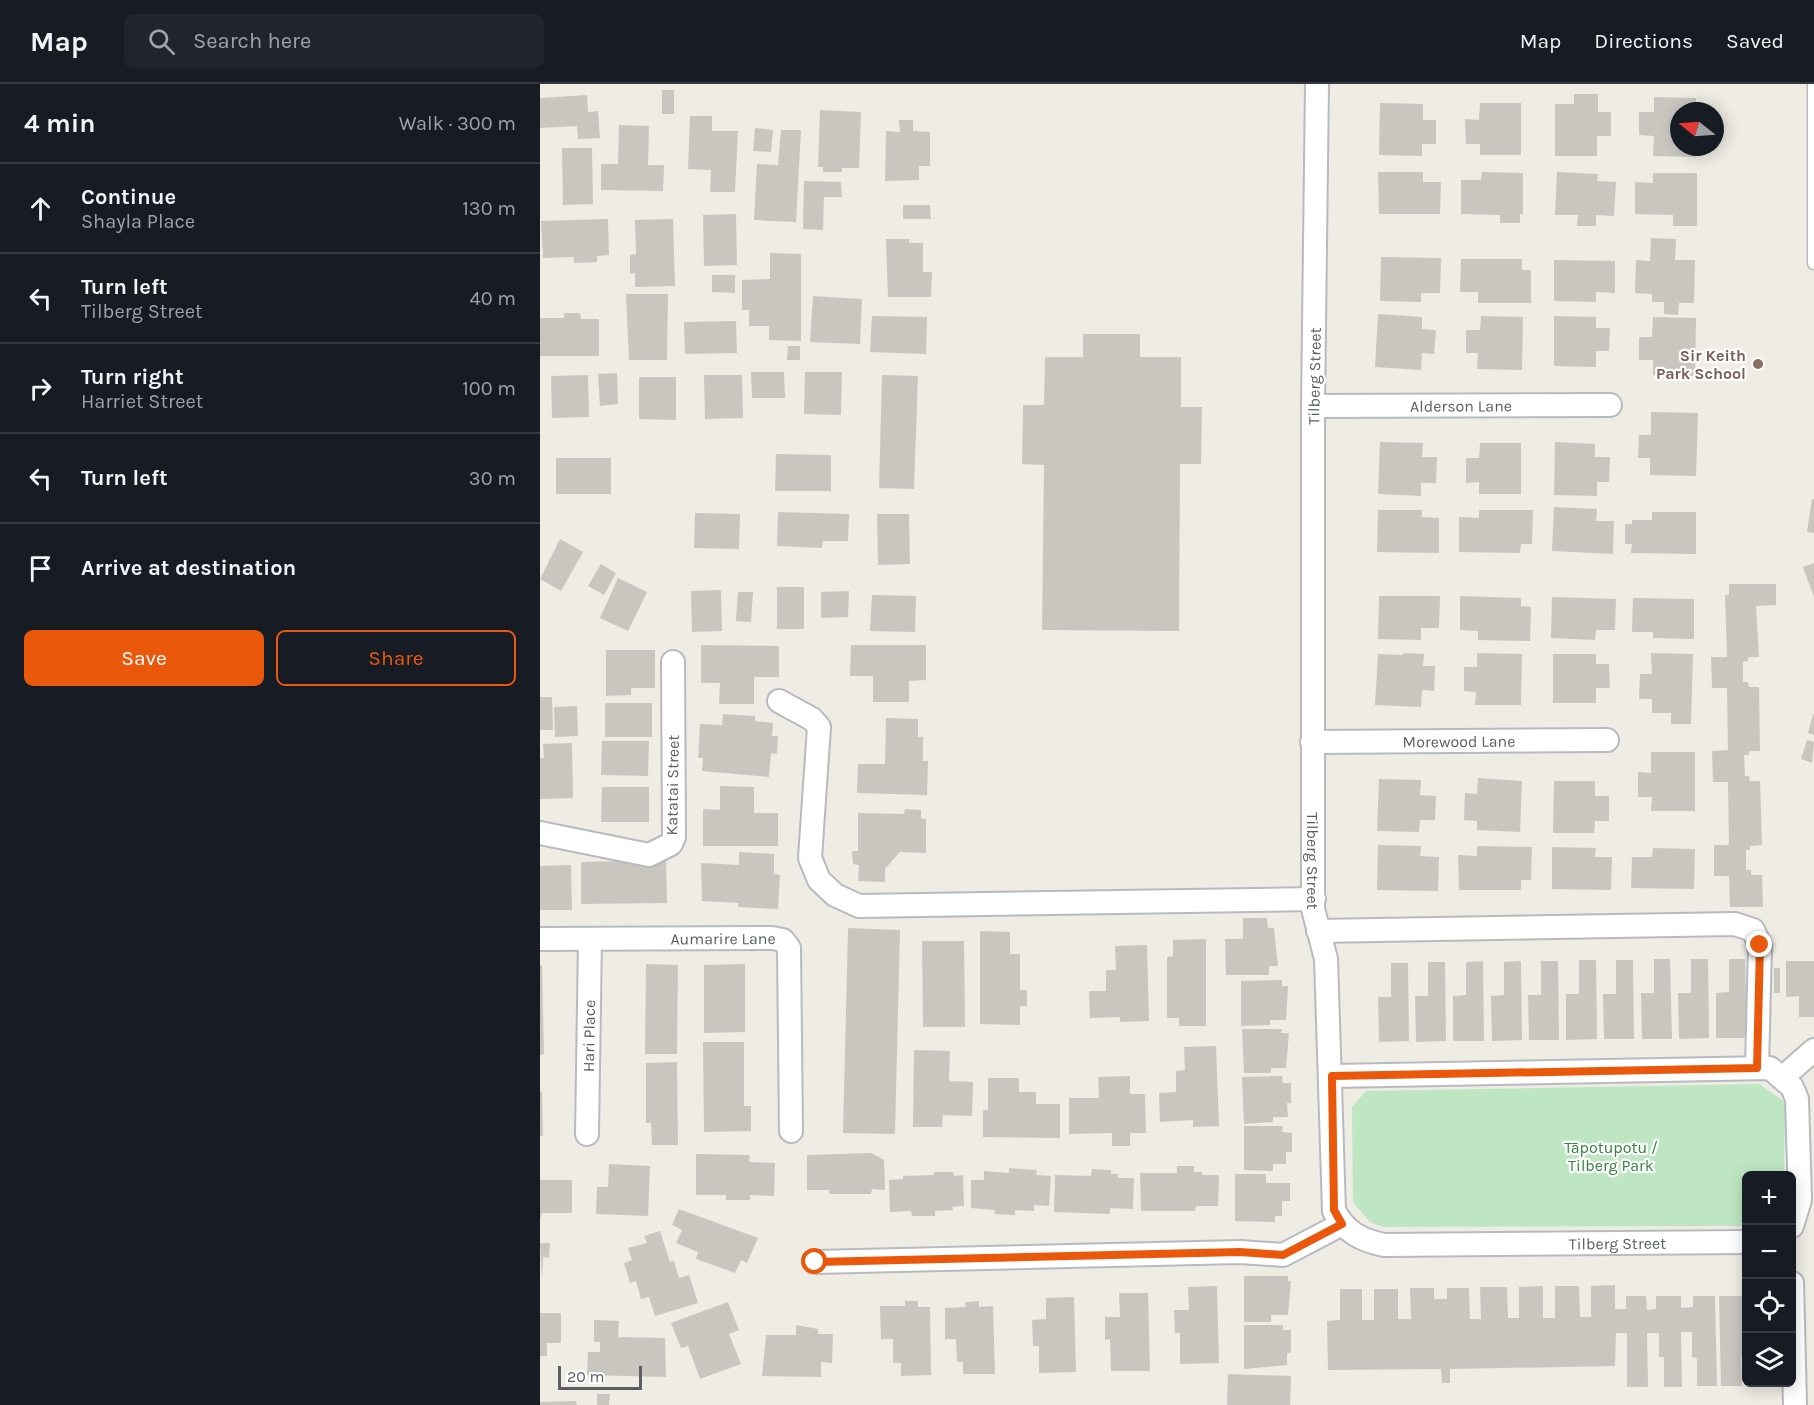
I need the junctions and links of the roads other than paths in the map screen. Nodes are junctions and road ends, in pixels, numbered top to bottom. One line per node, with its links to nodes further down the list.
1 (1317, 84): 5 (street, Tilberg Street)
2 (1814, 84): 3 (lane)
3 (1814, 263)
4 (1610, 405): 5 (street, Alderson Lane)
5 (1313, 406): 9 (street, Tilberg Street)
6 (673, 662): 10 (street, Katatai Street)
7 (779, 701): 11 (street)
8 (1607, 740): 9 (street, Morewood Lane)
9 (1312, 742): 11 (street, Tilberg Street)
10 (540, 833)
11 (1314, 899): 12 (street, Tilberg Street)
12 (1318, 931): 16 (street); 17 (street, Tilberg Street)
13 (540, 939): 14 (street, Aumarire Lane)
14 (590, 939): 19 (street, Aumarire Lane); 20 (street, Hari Place)
15 (1814, 1050): 18 (street)
16 (1757, 1068): 17 (street); 18 (street)
17 (1332, 1076): 21 (street, Tilberg Street)
18 (1782, 1078): 22 (street)
19 (791, 1131)
20 (586, 1134)
21 (1342, 1224): 23 (street, Tilberg Street); 24 (street)
22 (1791, 1225)
23 (1742, 1242)
24 (815, 1262)
25 (1796, 1333): 26 (street)
26 (1802, 1402)

